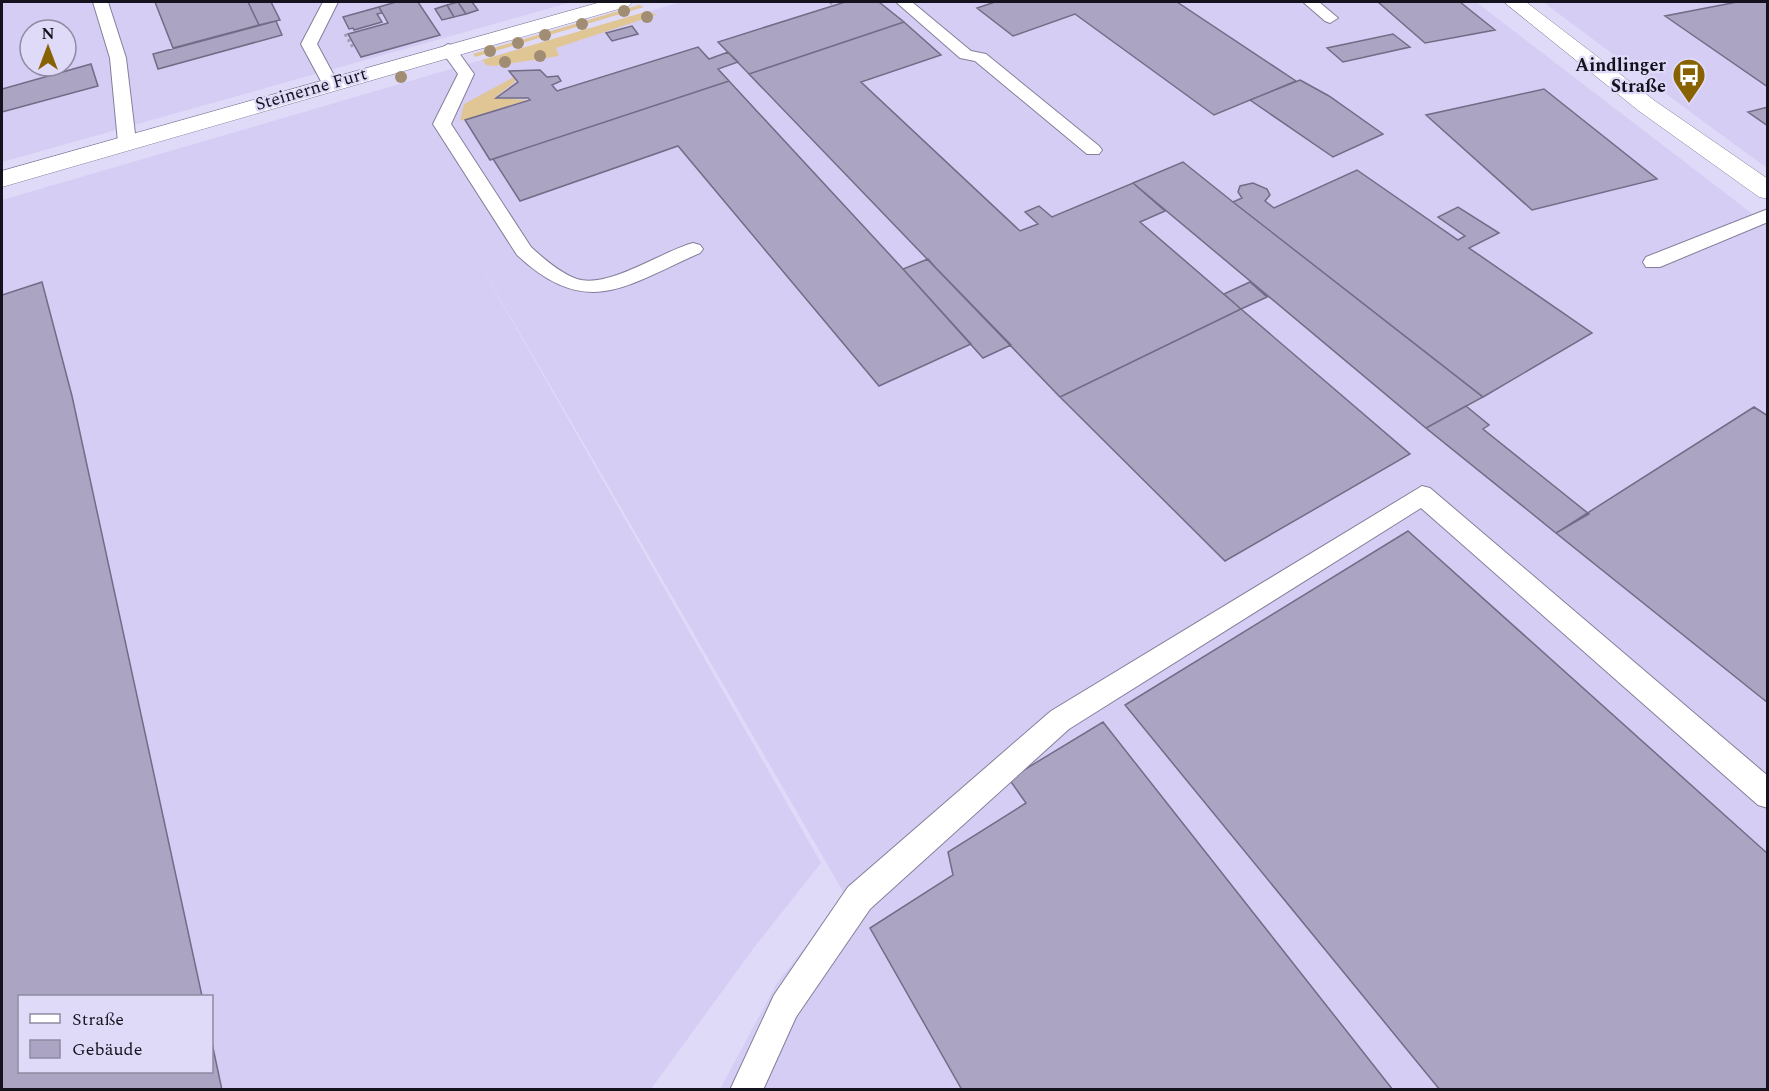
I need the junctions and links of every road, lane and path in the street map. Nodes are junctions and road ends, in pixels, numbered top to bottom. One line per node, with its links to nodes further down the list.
1 (100, 2): 16 (lane)
2 (330, 2): 15 (lane)
3 (622, 2): 12 (street, Steinerne Furt)
4 (830, 2): 9 (path)
5 (903, 2): 13 (lane)
6 (922, 2): 13 (lane)
7 (1310, 2): 10 (lane)
8 (1514, 2): 19 (street)
9 (834, 5)
10 (1330, 18)
11 (342, 29): 14 (path)
12 (448, 49): 14 (street, Steinerne Furt); 21 (lane)
13 (980, 57): 17 (lane)
14 (368, 73): 15 (street, Steinerne Furt)
15 (330, 83): 16 (street, Steinerne Furt)
16 (127, 142): 18 (street, Steinerne Furt)
17 (1093, 150)
18 (2, 178)
19 (1767, 191)
20 (1767, 214): 22 (lane)
21 (693, 249)
22 (1653, 262)
23 (1767, 795): 24 (lane)
24 (746, 1089)

